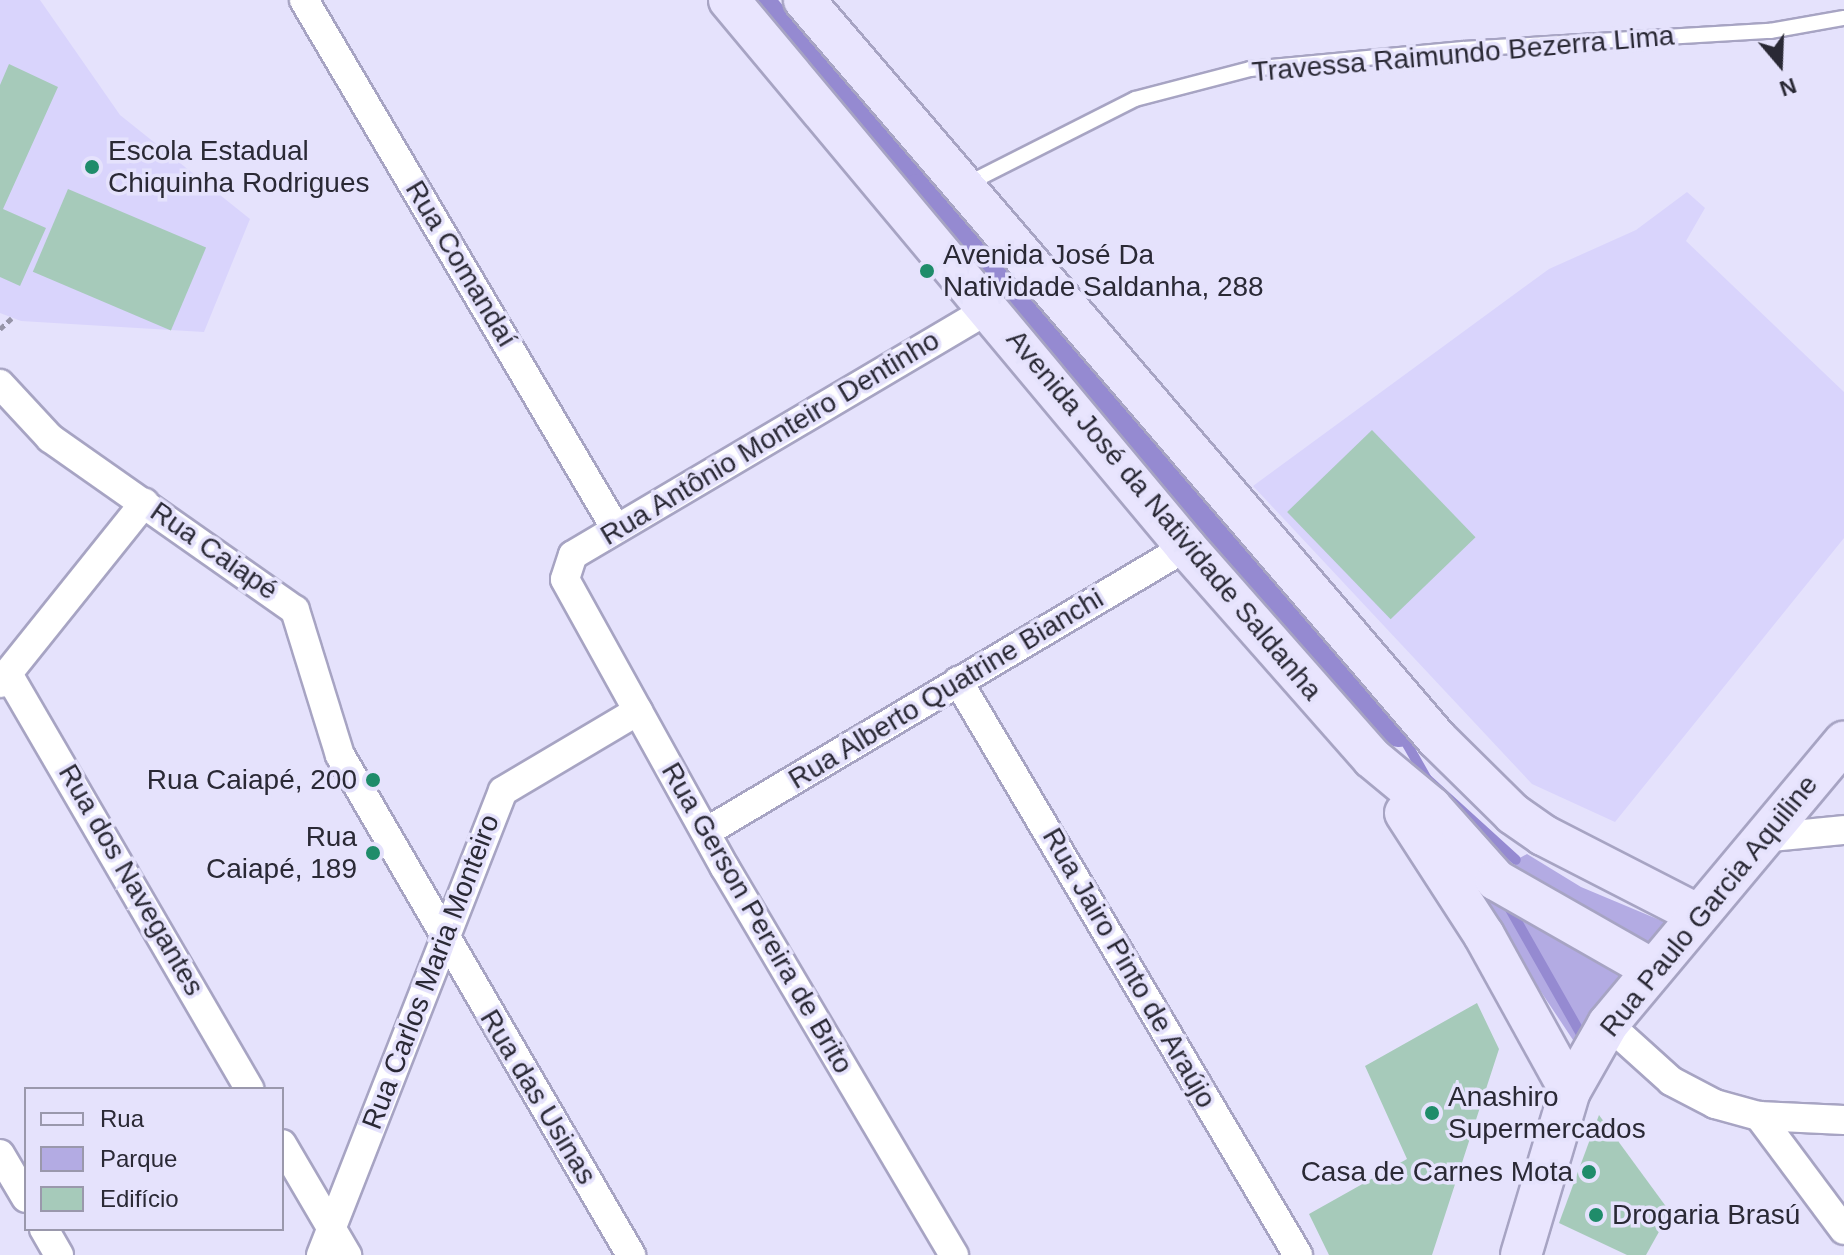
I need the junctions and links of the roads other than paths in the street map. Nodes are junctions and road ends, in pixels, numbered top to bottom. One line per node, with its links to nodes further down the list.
1 (304, 0): 9 (street, Rua Comandaí)
2 (729, 0): 6 (street, Avenida José da Natividade Saldanha)
3 (804, 0): 5 (street, Avenida José da Natividade Saldanha)
4 (1844, 18): 5 (lane, Travessa Raimundo Bezerra Lima)
5 (961, 187): 20 (street, Avenida José da Natividade Saldanha)
6 (990, 308): 9 (street, Rua Antônio Monteiro Dentinho); 10 (street, Avenida José da Natividade Saldanha)
7 (0, 384): 8 (street, Rua Caiapé)
8 (144, 503): 12 (street); 21 (street, Rua Caiapé)
9 (616, 529): 11 (street, Rua Antônio Monteiro Dentinho)
10 (1186, 547): 13 (street, Rua Alberto Quatrine Bianchi); 16 (street, Avenida José da Natividade Saldanha)
11 (565, 579): 14 (street, Rua Gerson Pereira de Brito)
12 (4, 678): 24 (street, Rua dos Navegantes)
13 (958, 681): 18 (street, Rua Alberto Quatrine Bianchi); 38 (street, Rua Jairo Pinto de Araújo)
14 (638, 711): 18 (street, Rua Gerson Pereira de Brito); 21 (street, Rua Carlos Maria Monteiro)
15 (1844, 742): 19 (street, Rua Paulo Garcia Aquiline)
16 (1372, 758): 22 (street, Avenida José da Natividade Saldanha); 25 (street)
17 (1844, 830): 19 (street)
18 (706, 832): 37 (street, Rua Gerson Pereira de Brito)
19 (1762, 838): 20 (street, Rua Paulo Garcia Aquiline)
20 (1697, 914): 22 (street, Rua Paulo Garcia Aquiline)
21 (445, 939): 33 (street, Rua Carlos Maria Monteiro); 36 (street, Rua das Usinas)
22 (1652, 969): 23 (street, Rua Paulo Garcia Aquiline)
23 (1608, 1024): 25 (street, Rua Paulo Garcia Aquiline); 26 (street)
24 (249, 1087)
25 (1570, 1091): 39 (street, Rua Paulo Garcia Aquiline)
26 (1759, 1116): 27 (street); 31 (street)
27 (1844, 1120)
28 (284, 1148): 33 (street)
29 (0, 1154): 30 (street)
30 (24, 1195)
31 (1844, 1230)
32 (45, 1231): 34 (street)
33 (326, 1242): 35 (street)
34 (59, 1255)
35 (347, 1255)
36 (631, 1255)
37 (954, 1255)
38 (1298, 1255)
39 (1521, 1255)

